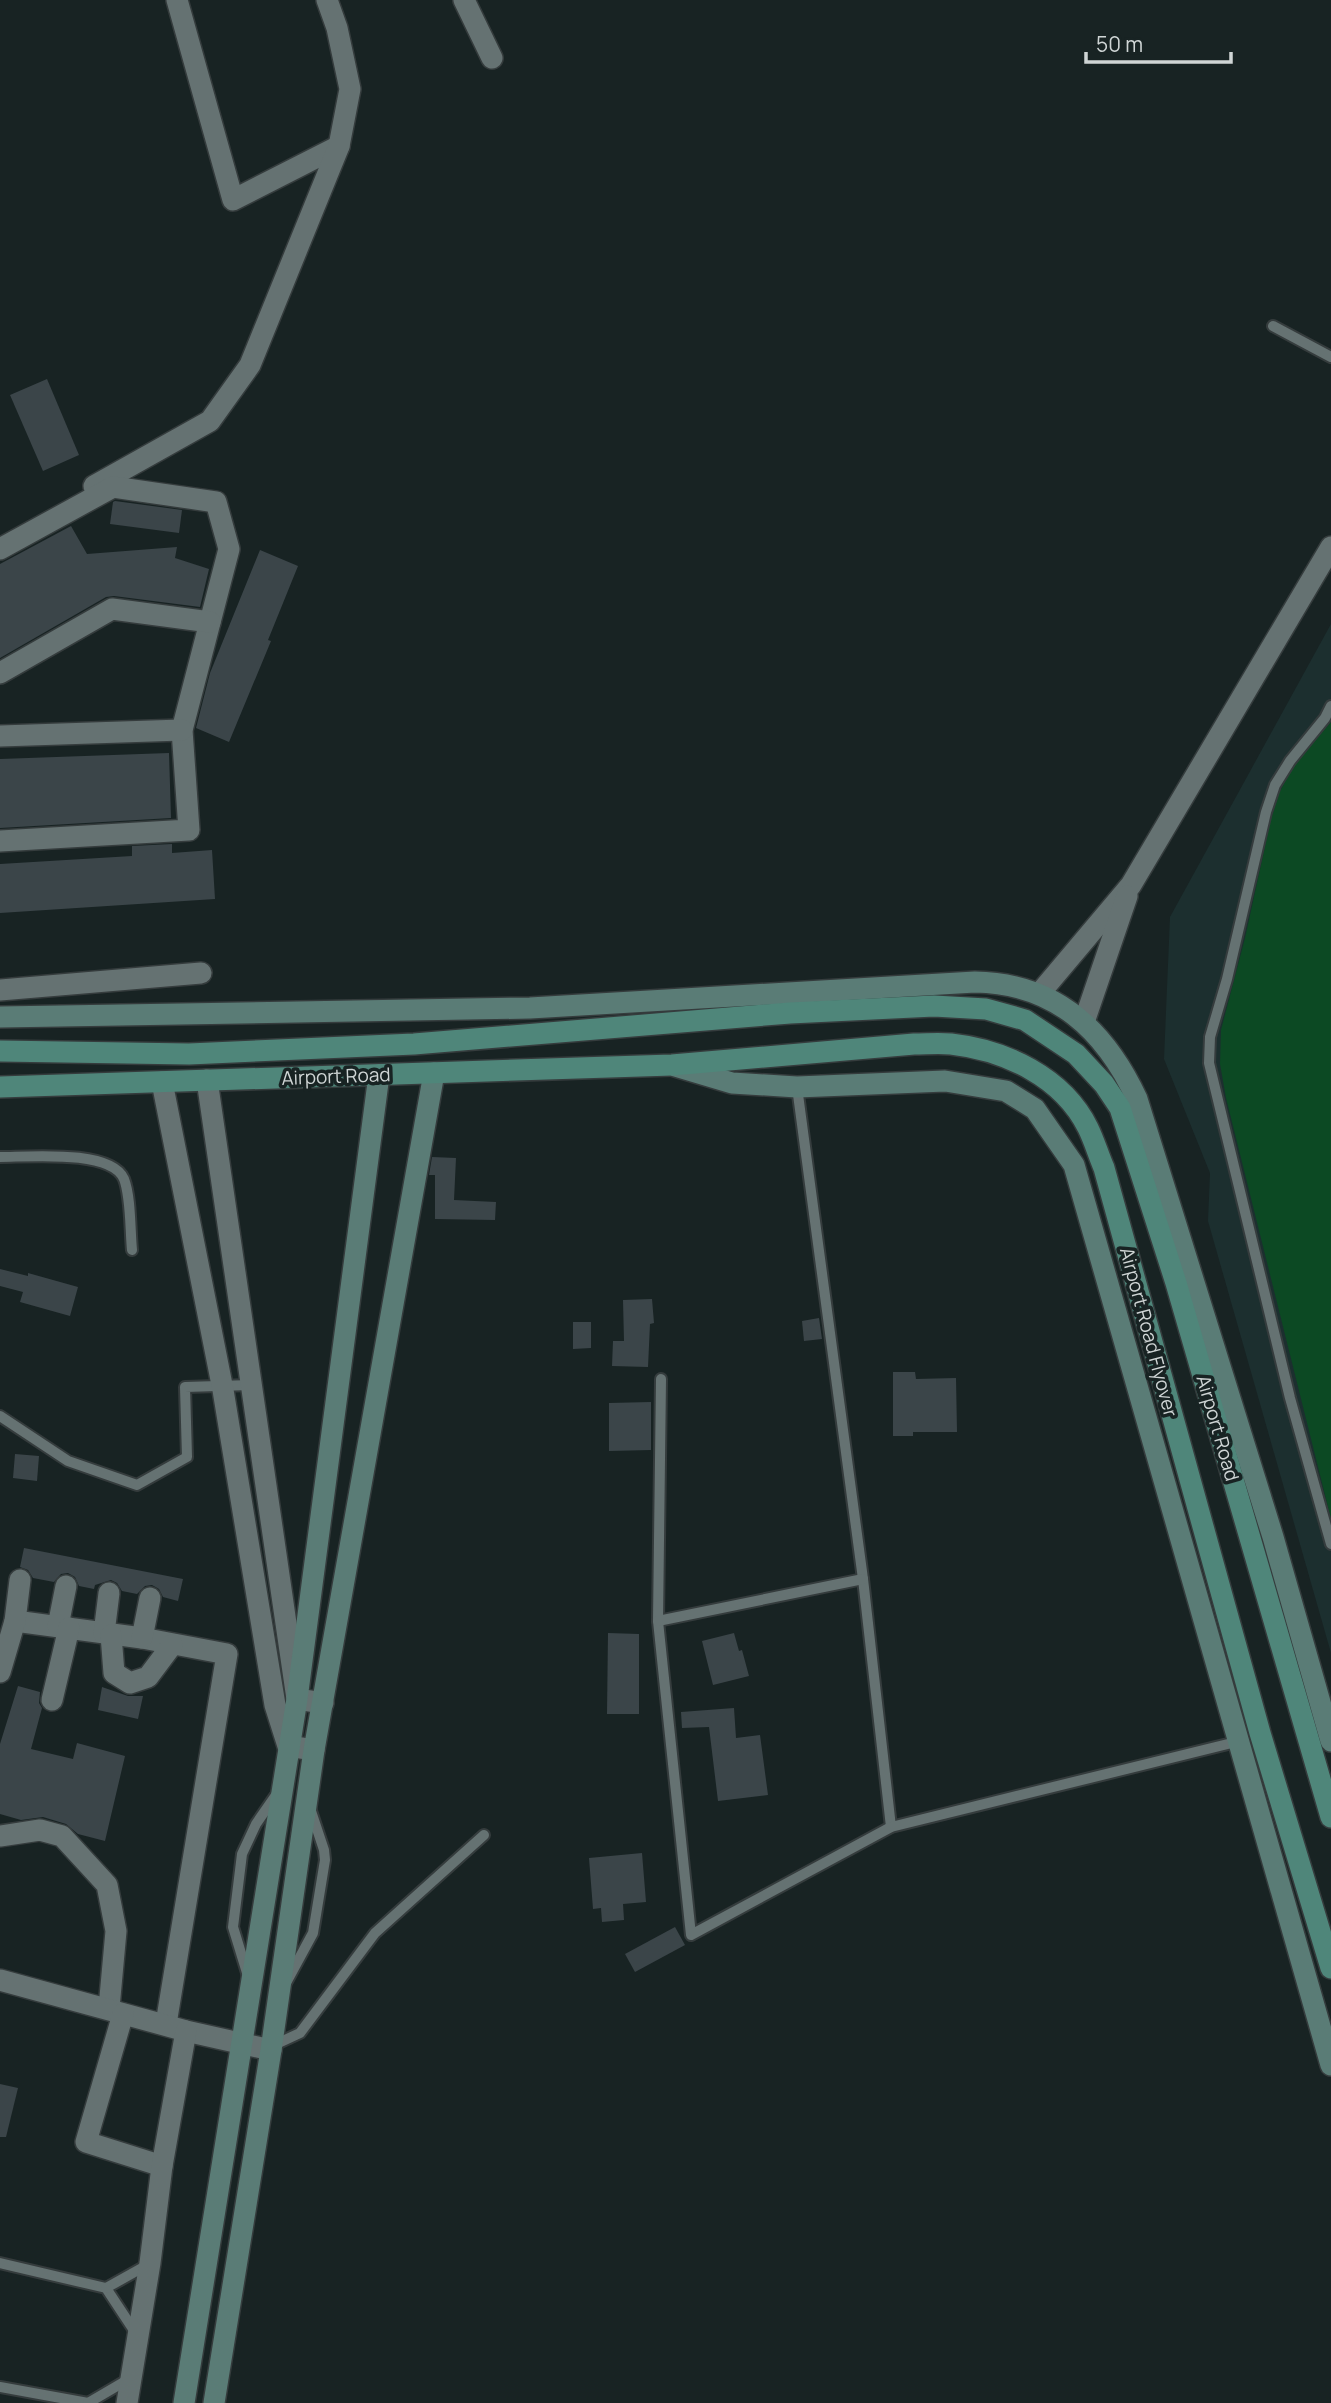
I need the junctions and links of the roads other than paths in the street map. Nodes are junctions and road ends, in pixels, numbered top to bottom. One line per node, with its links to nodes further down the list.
1 (177, 0): 5 (street)
2 (327, 0): 5 (street)
3 (464, 0): 4 (street)
4 (492, 58)
5 (339, 146): 8 (street)
6 (1273, 326): 7 (lane)
7 (1331, 357)
8 (0, 538)
9 (1331, 547): 17 (street)
10 (0, 549): 11 (street)
11 (210, 622): 12 (street); 14 (street)
12 (0, 673)
13 (1331, 706): 37 (lane)
14 (182, 730): 15 (street); 16 (street)
15 (0, 736)
16 (0, 841)
17 (1131, 884): 20 (street); 22 (street)
18 (201, 973): 19 (street)
19 (0, 990)
20 (1040, 993): 21 (street); 22 (street)
21 (0, 1017)
22 (1084, 1022): 54 (street)
23 (0, 1051): 58 (main road, Airport Road)
24 (672, 1065): 25 (main road, Airport Road); 30 (street); 62 (main road, Airport Road Flyover)
25 (435, 1073): 26 (main road, Airport Road); 52 (street)
26 (379, 1075): 27 (main road, Airport Road); 50 (street)
27 (207, 1080): 28 (main road, Airport Road); 34 (street)
28 (162, 1082): 29 (main road, Airport Road); 35 (street)
29 (0, 1087)
30 (797, 1087): 38 (lane); 53 (street)
31 (0, 1157): 32 (lane)
32 (132, 1250)
33 (661, 1379): 44 (lane)
34 (251, 1385): 35 (lane); 50 (street)
35 (222, 1386): 36 (lane); 55 (street)
36 (0, 1416)
37 (1331, 1544)
38 (863, 1578): 44 (lane); 59 (lane)
39 (20, 1580): 43 (street)
40 (66, 1586): 45 (street)
41 (109, 1593): 46 (street)
42 (150, 1598): 47 (street)
43 (15, 1621): 45 (street); 49 (street)
44 (658, 1621): 59 (lane)
45 (63, 1627): 46 (street); 51 (street)
46 (107, 1634): 47 (street); 48 (street)
47 (142, 1639): 48 (street)
48 (172, 1645): 66 (street)
49 (0, 1672)
50 (297, 1699): 52 (street); 55 (street)
51 (52, 1700)
52 (323, 1703): 56 (street)
53 (1240, 1741): 59 (lane); 69 (street)
54 (1331, 1741)
55 (288, 1746): 56 (street); 57 (street)
56 (314, 1750): 68 (street)
57 (283, 1786): 64 (street); 64 (lane)
58 (1331, 1817)
59 (891, 1828)
60 (484, 1835): 68 (lane)
61 (0, 1836): 65 (street)
62 (1331, 1968)
63 (0, 1980): 65 (street)
64 (250, 1982): 67 (street)
65 (116, 2011): 66 (street); 70 (street)
66 (176, 2027): 67 (street); 70 (street)
67 (241, 2043): 68 (street); 79 (street)
68 (271, 2048): 80 (street)
69 (1331, 2065)
70 (162, 2166): 72 (street)
71 (0, 2263): 73 (lane)
72 (150, 2263): 73 (lane); 74 (street)
73 (106, 2288): 74 (lane)
74 (139, 2338): 75 (street)
75 (132, 2377): 77 (lane); 78 (street)
76 (0, 2387): 77 (lane)
77 (88, 2403)
78 (127, 2403)
79 (184, 2403)
80 (214, 2403)

